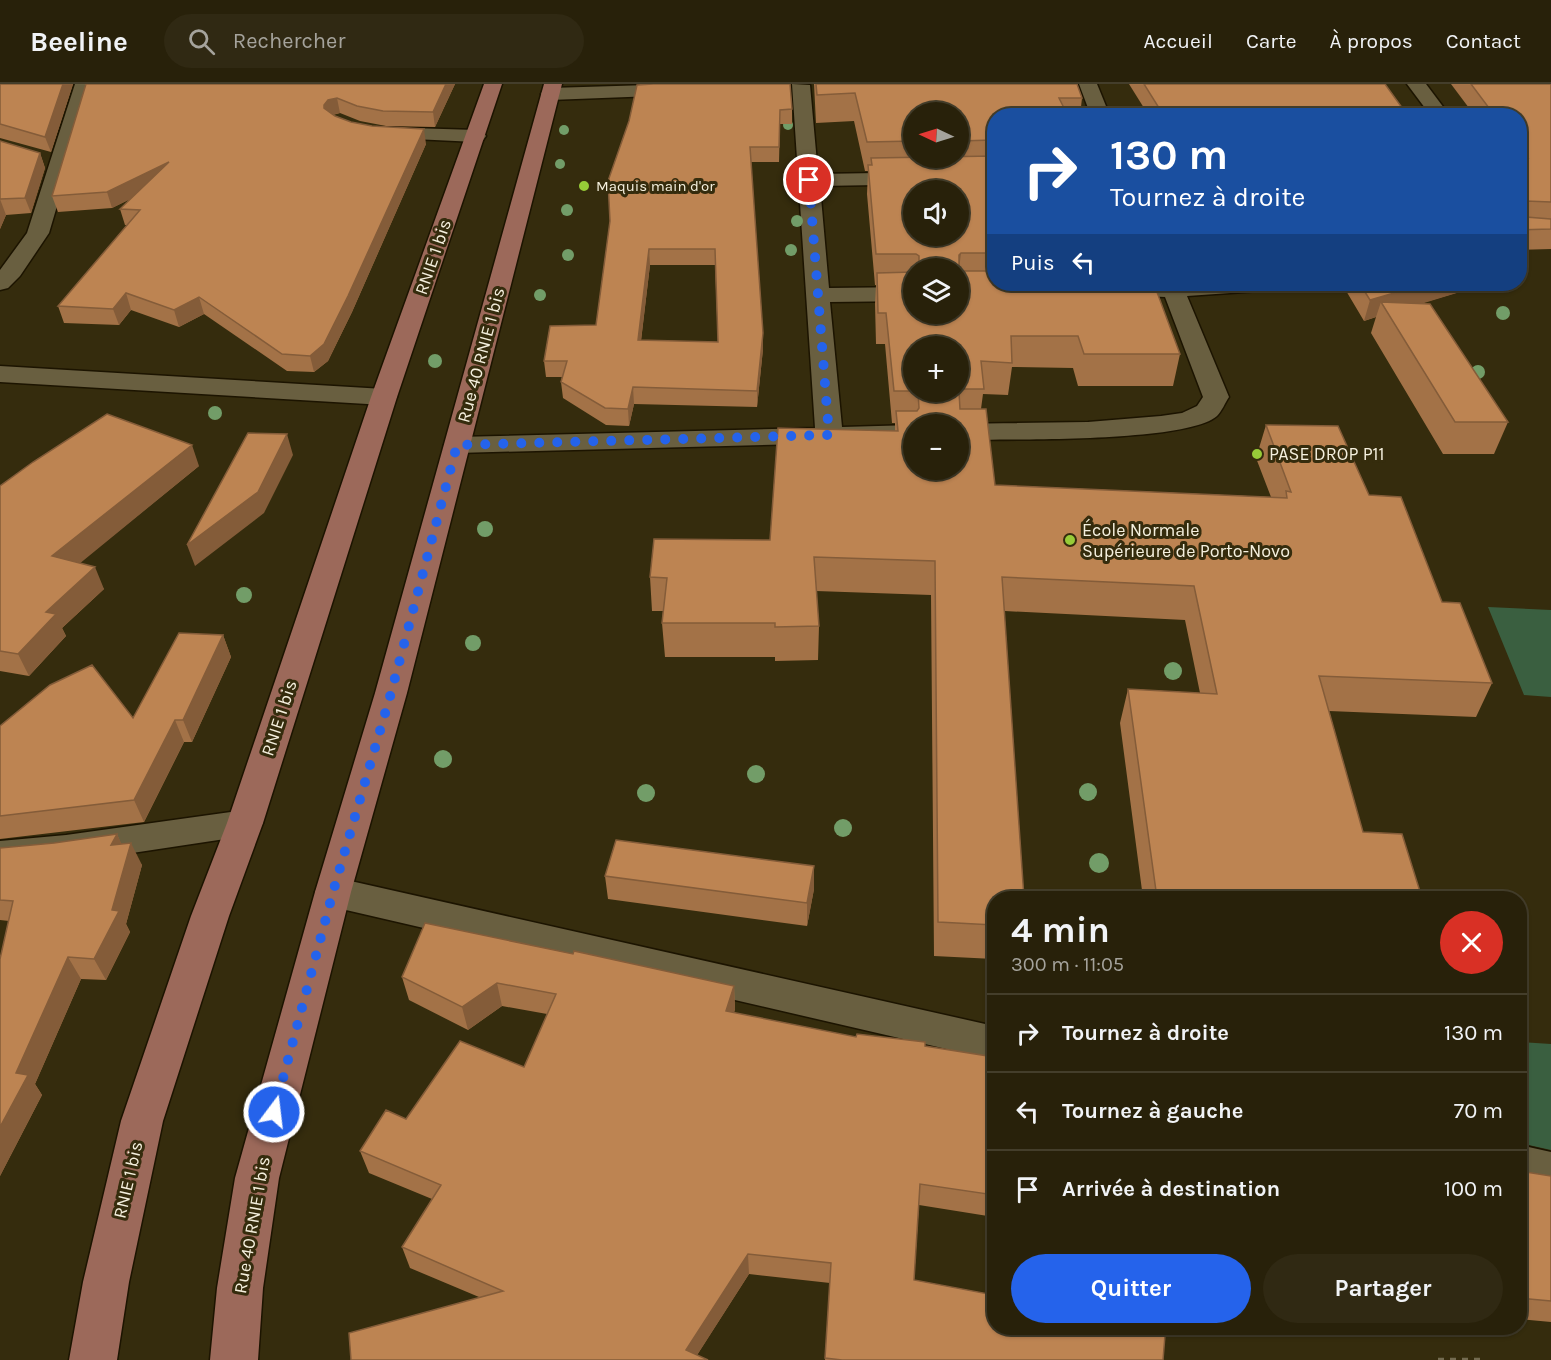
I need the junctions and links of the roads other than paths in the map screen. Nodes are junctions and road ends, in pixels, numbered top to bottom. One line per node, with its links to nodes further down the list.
1 (84, 84): 15 (street)
2 (493, 84): 12 (main road, RNIE 1 bis)
3 (1088, 84): 9 (street)
4 (1416, 84): 10 (street)
5 (809, 85): 6 (street); 14 (street)
6 (777, 86)
7 (551, 89): 8 (street); 24 (main road, Rue 40 RNIE 1 bis)
8 (693, 89)
9 (1098, 108)
10 (1435, 108)
11 (361, 131): 12 (street)
12 (476, 136): 20 (main road, RNIE 1 bis)
13 (987, 177): 14 (street)
14 (809, 180): 18 (street)
15 (0, 283)
16 (1174, 291): 21 (street)
17 (903, 294): 18 (street)
18 (818, 295): 23 (street)
19 (0, 374): 20 (street)
20 (384, 397): 25 (main road, RNIE 1 bis)
21 (969, 432)
22 (903, 433): 23 (street)
23 (829, 435): 24 (street)
24 (457, 445): 27 (main road, Rue 40 RNIE 1 bis)
25 (244, 823): 26 (street); 31 (main road, RNIE 1 bis)
26 (0, 855)
27 (333, 892): 28 (street); 32 (main road, Rue 40 RNIE 1 bis)
28 (987, 1041)
29 (1527, 1167): 30 (street)
30 (1551, 1172)
31 (93, 1360)
32 (234, 1360)

